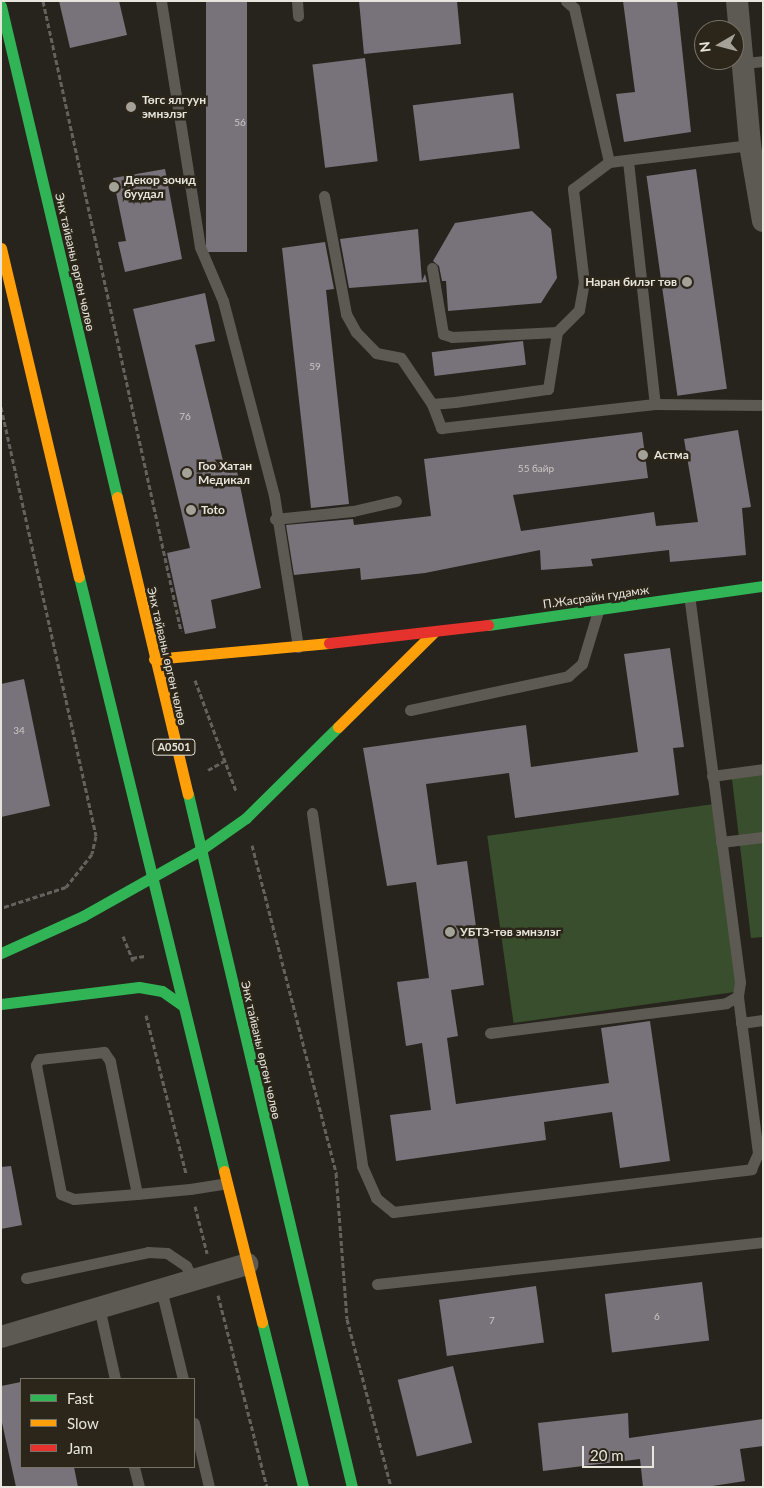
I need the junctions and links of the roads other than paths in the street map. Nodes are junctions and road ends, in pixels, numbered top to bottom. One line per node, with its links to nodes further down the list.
1 (161, 1): 20 (lane)
2 (297, 1): 6 (lane)
3 (566, 1): 10 (lane)
4 (737, 1): 7 (street)
5 (1, 6): 26 (main road, Энх тайваны өргөн чөлөө / A0501)
6 (298, 16)
7 (754, 62): 8 (street)
8 (750, 144): 9 (lane); 12 (street)
9 (628, 160): 10 (lane); 17 (lane)
10 (610, 162): 15 (lane)
11 (324, 196): 16 (lane)
12 (763, 221)
13 (1, 248): 34 (main road)
14 (432, 268): 15 (lane)
15 (557, 332): 16 (lane)
16 (432, 404): 17 (lane)
17 (655, 404): 18 (lane)
18 (763, 405)
19 (396, 501): 20 (lane)
20 (275, 519): 25 (lane)
21 (763, 586): 22 (main road, П.Жасрайн гудамж)
22 (689, 597): 23 (main road, П.Жасрайн гудамж); 29 (lane)
23 (598, 612): 24 (main road, П.Жасрайн гудамж); 27 (lane)
24 (433, 633): 25 (main road, П.Жасрайн гудамж); 33 (main road)
25 (298, 647): 26 (main road, П.Жасрайн гудамж)
26 (154, 659): 33 (main road, Энх тайваны өргөн чөлөө / A0501)
27 (410, 710)
28 (763, 769): 29 (lane)
29 (712, 776): 32 (lane)
30 (312, 814): 42 (lane)
31 (763, 837): 32 (lane)
32 (721, 842): 36 (lane)
33 (199, 851): 34 (main road); 60 (main road, Энх тайваны өргөн чөлөө / A0501)
34 (150, 877): 35 (main road); 38 (main road)
35 (1, 953)
36 (738, 996): 40 (lane); 41 (lane)
37 (1, 1004): 38 (main road)
38 (182, 1006): 43 (main road)
39 (763, 1020): 40 (lane)
40 (742, 1023): 42 (lane)
41 (490, 1033)
42 (760, 1153)
43 (227, 1183): 44 (lane); 46 (main road)
44 (136, 1194): 44 (lane)
45 (763, 1242): 49 (lane)
46 (247, 1264): 47 (street); 59 (main road)
47 (203, 1276): 48 (lane); 50 (street)
48 (26, 1278)
49 (377, 1284)
50 (161, 1289): 51 (street); 54 (lane)
51 (99, 1307): 52 (street); 53 (lane)
52 (1, 1337)
53 (115, 1378)
54 (183, 1378)
55 (195, 1427): 58 (lane)
56 (134, 1468): 57 (lane)
57 (139, 1487)
58 (209, 1487)
59 (303, 1487)
60 (352, 1487)

